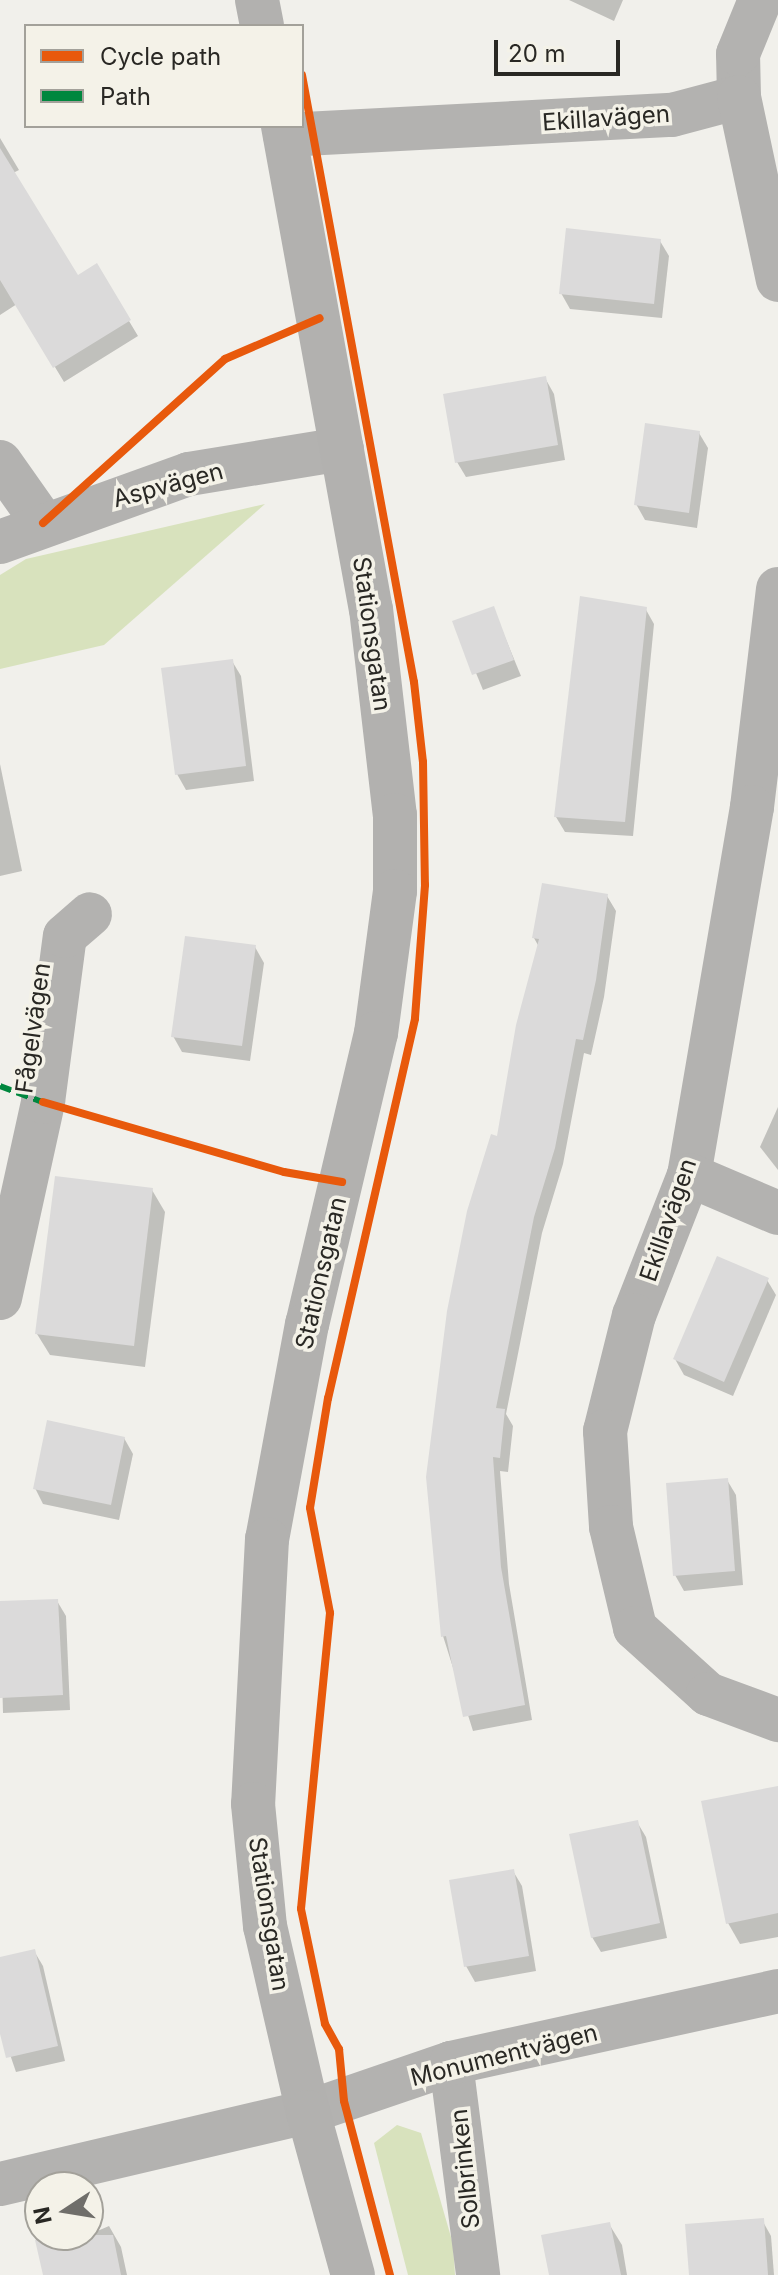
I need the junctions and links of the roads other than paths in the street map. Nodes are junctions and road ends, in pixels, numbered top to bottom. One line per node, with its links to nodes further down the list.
1 (257, 0): 3 (street)
2 (760, 0): 4 (street)
3 (262, 24)
4 (739, 97): 5 (street, Ekillavägen); 6 (street)
5 (284, 130): 7 (street, Stationsgatan)
6 (778, 280)
7 (342, 449): 9 (street, Aspvägen); 20 (street, Stationsgatan)
8 (0, 462): 9 (street)
9 (43, 523): 10 (street, Aspvägen)
10 (0, 542)
11 (778, 589): 12 (street, Ekillavägen)
12 (765, 813): 14 (street, Ekillavägen)
13 (90, 914): 16 (street, Fågelvägen)
14 (689, 1175): 15 (street); 17 (street, Ekillavägen)
15 (778, 1213)
16 (0, 1298)
17 (778, 1720)
18 (778, 1991): 19 (street, Monumentvägen)
19 (451, 2063): 20 (street, Monumentvägen); 23 (street, Solbrinken)
20 (308, 2112): 21 (street, Monumentvägen); 22 (street, Stationsgatan)
21 (0, 2184)
22 (353, 2275)
23 (478, 2275)

